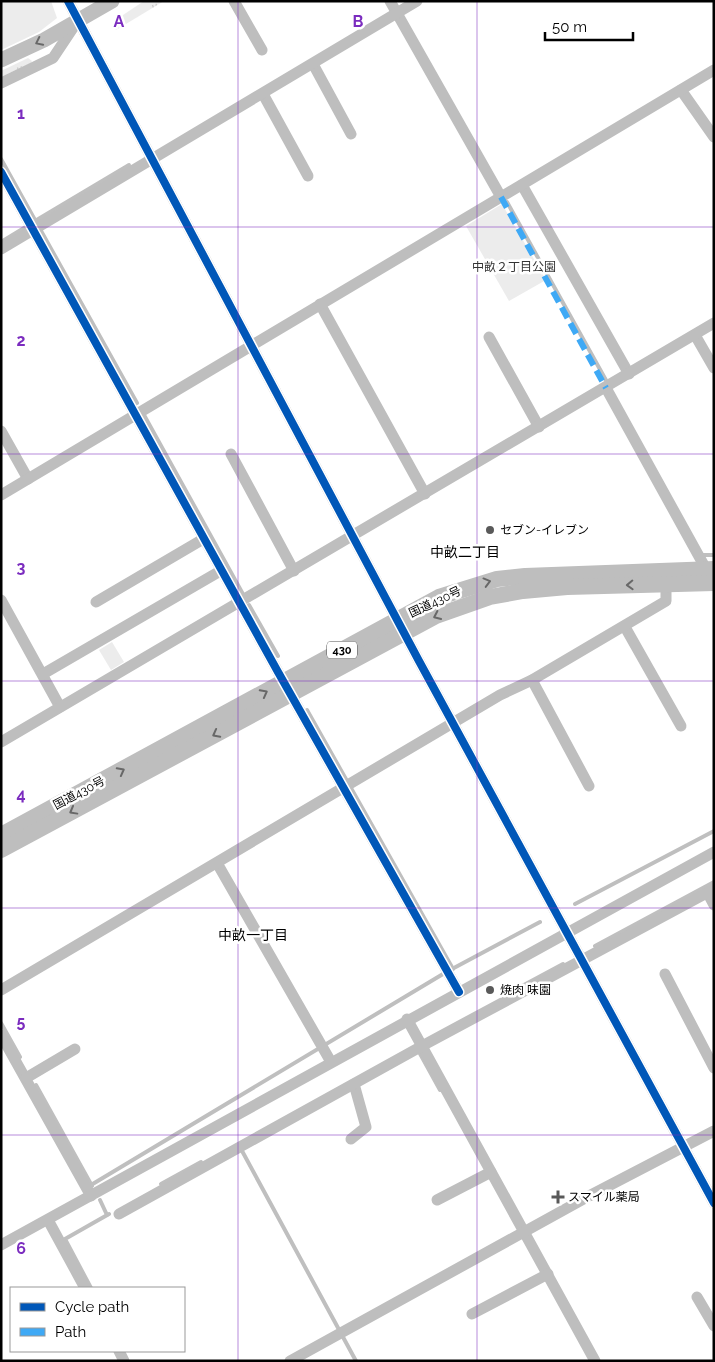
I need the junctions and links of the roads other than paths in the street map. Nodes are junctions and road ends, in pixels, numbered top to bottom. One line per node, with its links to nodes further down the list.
1 (68, 1): 6 (street)
2 (112, 1): 6 (main road)
3 (234, 1): 7 (street)
4 (417, 1): 5 (street)
5 (394, 8): 9 (street); 20 (street)
6 (78, 21): 8 (main road, one-way to 8); 11 (street); 16 (street)
7 (262, 50)
8 (1, 60)
9 (313, 64): 13 (street); 14 (street)
10 (714, 70): 12 (street)
11 (1, 83)
12 (681, 90): 15 (street); 19 (street)
13 (263, 94): 16 (street); 18 (street)
14 (352, 134)
15 (714, 136)
16 (151, 159): 21 (street); 27 (street)
17 (1, 172): 21 (street)
18 (308, 176)
19 (522, 185): 20 (street); 29 (street)
20 (501, 197): 23 (street)
21 (34, 226): 22 (street); 31 (street)
22 (1, 249)
23 (320, 304): 27 (street); 36 (street)
24 (714, 323): 25 (street)
25 (695, 334): 28 (street); 29 (street)
26 (488, 337): 32 (street)
27 (251, 346): 31 (street); 38 (street)
28 (714, 368)
29 (629, 374): 30 (street)
30 (606, 388): 32 (street); 42 (street)
31 (136, 415): 35 (street); 39 (street)
32 (539, 427): 36 (street)
33 (1, 431): 35 (street)
34 (231, 454): 41 (street)
35 (28, 479): 37 (street)
36 (425, 494): 38 (street)
37 (1, 495)
38 (353, 537): 41 (street); 47 (street)
39 (205, 538): 40 (street); 45 (street)
40 (222, 570): 46 (street); 49 (street)
41 (294, 571): 46 (street)
42 (711, 576): 43 (highway, 国道430号 / 430)
43 (666, 577): 47 (highway, 国道430号 / 430); 48 (street)
44 (1, 600): 49 (street)
45 (96, 602)
46 (240, 602): 51 (street); 52 (street)
47 (401, 627): 51 (highway, 国道430号 / 430); 53 (street)
48 (625, 627): 50 (street); 54 (street)
49 (43, 674): 52 (street)
50 (532, 680): 53 (street); 57 (street)
51 (288, 688): 56 (street); 58 (highway, 国道430号 / 430, one-way to 51); 59 (highway, 国道430号 / 430, one-way to 59)
52 (60, 708): 55 (street)
53 (453, 723): 56 (street); 64 (street)
54 (681, 726)
55 (1, 742)
56 (348, 786): 61 (street); 68 (street)
57 (589, 786)
58 (1, 835)
59 (1, 850)
60 (714, 852): 64 (street)
61 (217, 863): 67 (street); 73 (street)
62 (710, 891): 63 (street); 65 (street)
63 (714, 905)
64 (566, 932): 65 (street); 68 (street)
65 (580, 960): 71 (street); 79 (street)
66 (664, 974): 74 (street)
67 (1, 990)
68 (459, 992): 69 (street)
69 (407, 1019): 71 (street); 73 (street)
70 (1, 1035): 75 (street)
71 (419, 1045): 76 (street); 80 (street)
72 (75, 1049): 75 (street)
73 (331, 1062): 81 (street)
74 (714, 1068)
75 (26, 1078): 81 (street)
76 (354, 1084): 78 (street); 84 (street)
77 (714, 1131): 79 (street)
78 (351, 1139)
79 (684, 1148): 83 (street); 86 (street)
80 (488, 1173): 82 (street); 86 (street)
81 (91, 1196): 85 (street)
82 (437, 1200)
83 (714, 1204)
84 (119, 1214)
85 (48, 1220): 87 (street); 89 (street)
86 (522, 1234): 88 (street); 93 (street)
87 (1, 1245)
88 (545, 1276): 91 (street); 94 (street)
89 (84, 1287)
90 (697, 1297): 92 (street)
91 (472, 1314)
92 (714, 1326)
93 (290, 1361)
94 (595, 1361)

